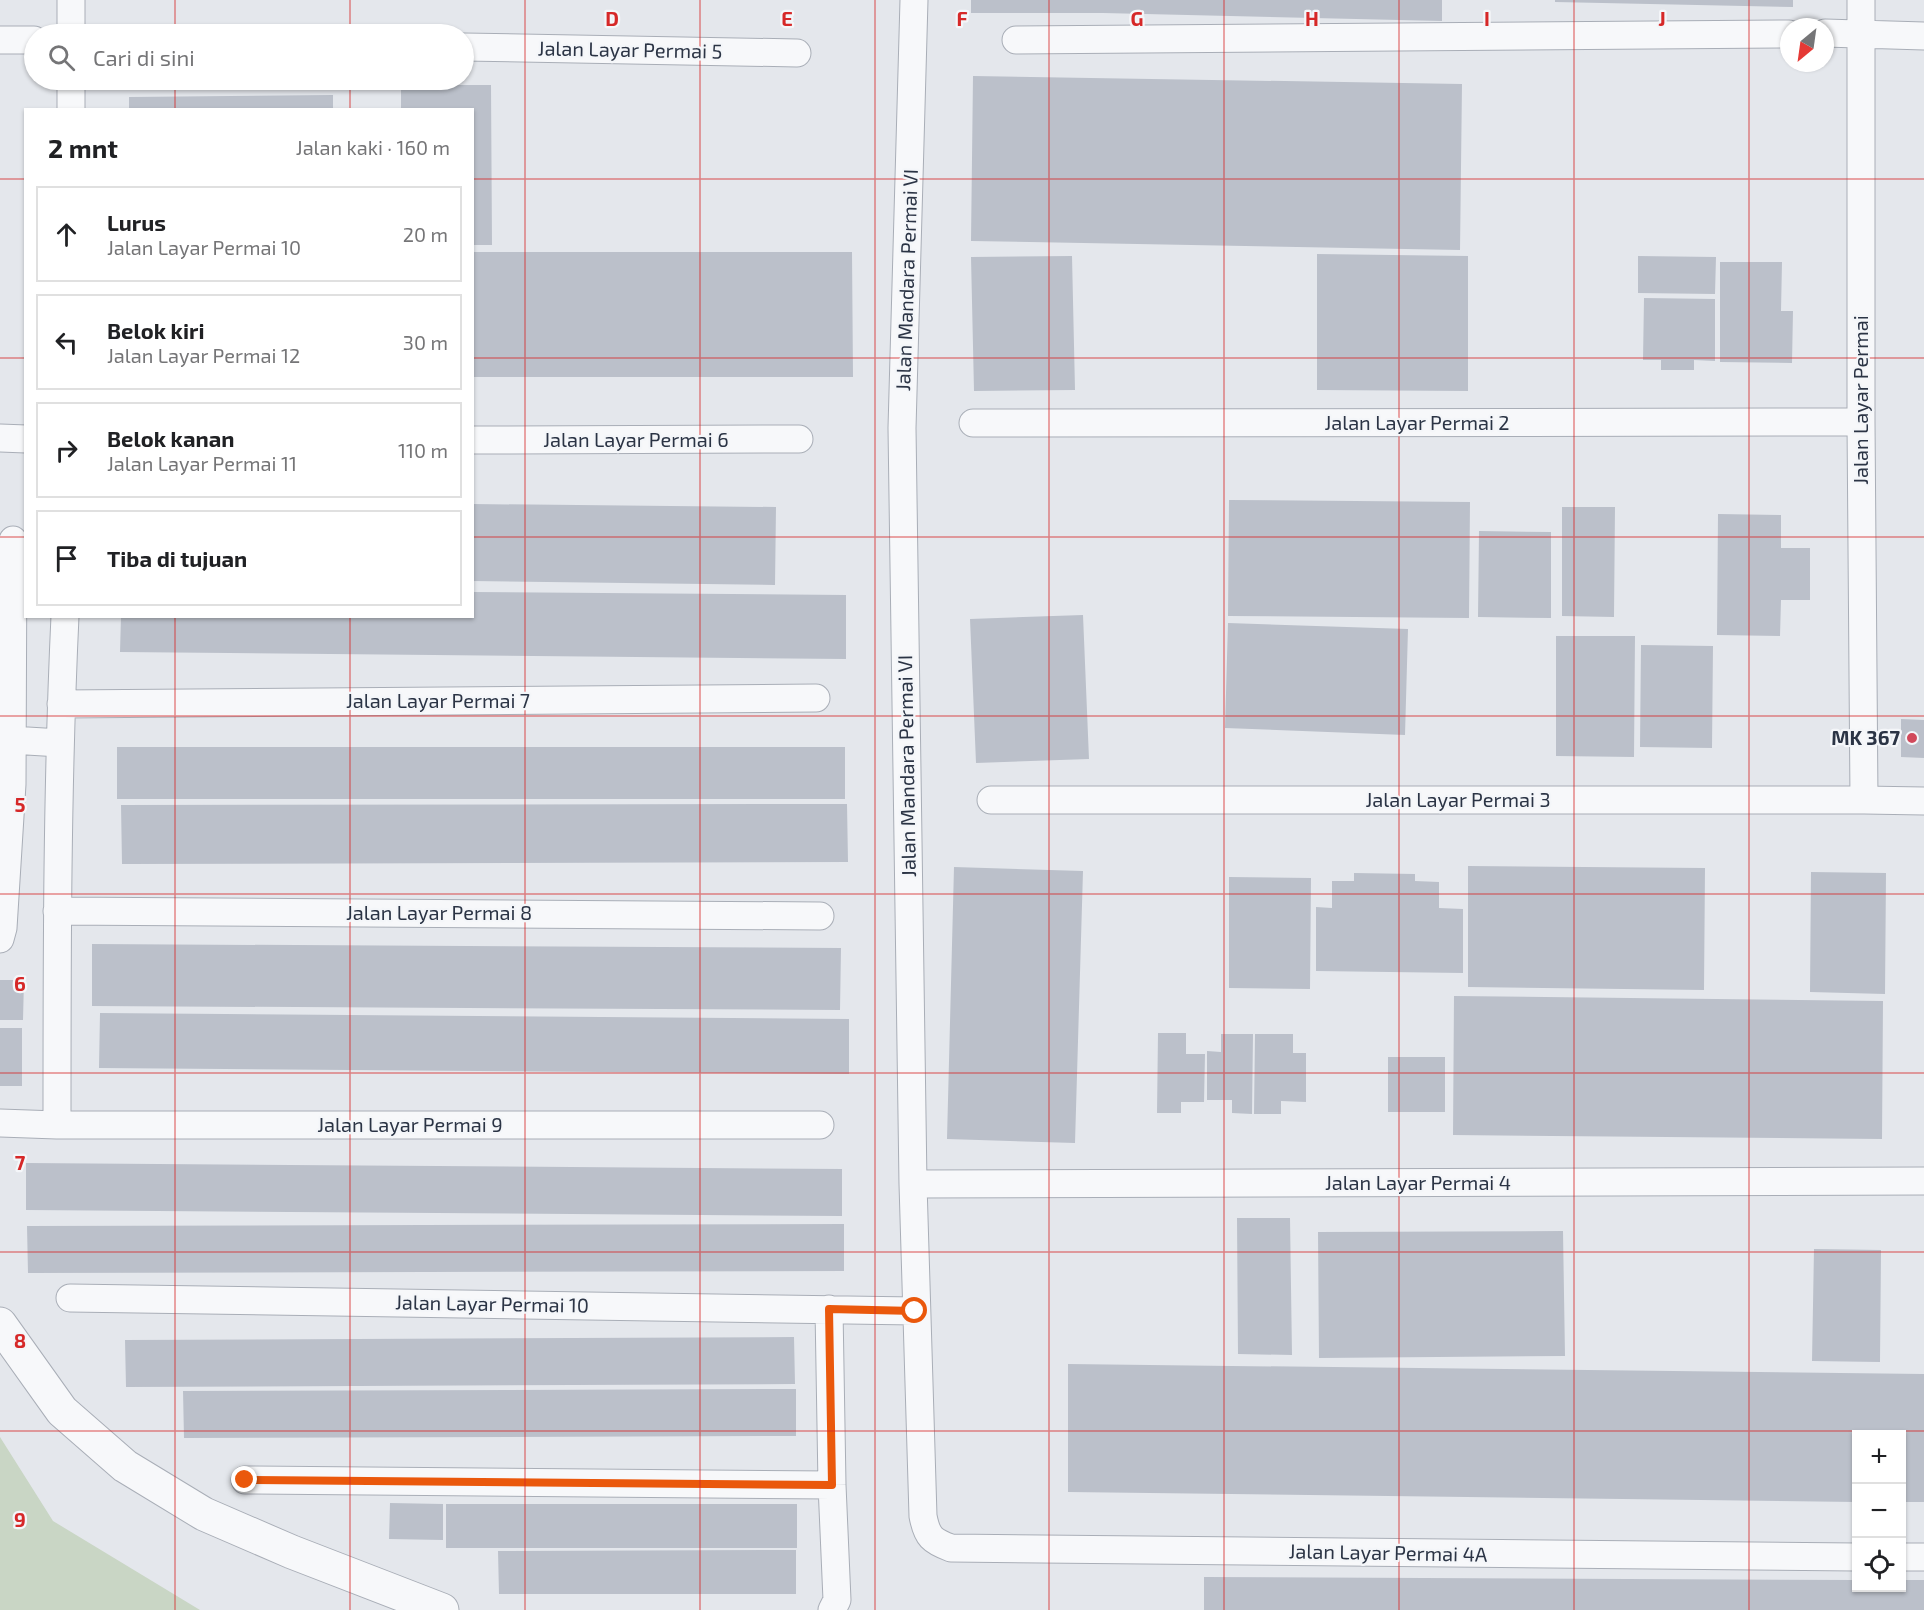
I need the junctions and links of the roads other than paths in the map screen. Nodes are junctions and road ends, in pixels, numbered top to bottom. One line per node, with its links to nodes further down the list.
1 (71, 0): 4 (street)
2 (914, 0): 40 (street, Jalan Mandara Permai VI)
3 (1861, 0): 6 (street, Jalan Layar Permai)
4 (71, 24)
5 (1834, 33): 6 (street)
6 (1861, 33): 8 (street); 16 (street, Jalan Layar Permai)
7 (1780, 34): 11 (street)
8 (1924, 36)
9 (0, 40): 10 (street)
10 (24, 40)
11 (1016, 40)
12 (474, 47): 13 (street, Jalan Layar Permai 5)
13 (797, 53)
14 (71, 90): 15 (street)
15 (71, 108)
16 (1861, 422): 17 (street, Jalan Layar Permai 2); 31 (street, Jalan Layar Permai)
17 (973, 423)
18 (0, 438): 19 (street)
19 (24, 439)
20 (799, 439): 21 (street, Jalan Layar Permai 6)
21 (474, 441)
22 (13, 540): 23 (street)
23 (6, 618): 27 (street)
24 (65, 618): 26 (street)
25 (816, 698): 26 (street, Jalan Layar Permai 7)
26 (61, 704): 28 (street)
27 (12, 740): 28 (street); 29 (street)
28 (60, 743): 33 (street)
29 (6, 784): 35 (street)
30 (991, 800): 31 (street, Jalan Layar Permai 3)
31 (1864, 800): 32 (street, Jalan Layar Permai 3)
32 (1924, 801)
33 (57, 911): 34 (street, Jalan Layar Permai 8); 37 (street)
34 (820, 916)
35 (0, 939)
36 (0, 1123): 37 (street, Jalan Layar Permai 9)
37 (57, 1125): 38 (street, Jalan Layar Permai 9)
38 (820, 1125)
39 (1924, 1181): 40 (street, Jalan Layar Permai 4)
40 (913, 1184): 43 (street, Jalan Mandara Permai VI)
41 (70, 1298): 42 (street, Jalan Layar Permai 10)
42 (829, 1309): 43 (street, Jalan Layar Permai 10); 46 (street)
43 (915, 1311): 47 (street, Jalan Mandara Permai VI)
44 (0, 1324): 51 (street)
45 (245, 1480): 46 (street)
46 (832, 1485): 52 (street)
47 (926, 1532): 48 (street, Jalan Layar Permai 4A)
48 (1852, 1557)
49 (1906, 1557): 50 (street)
50 (1924, 1557)
51 (442, 1610)
52 (832, 1610)

